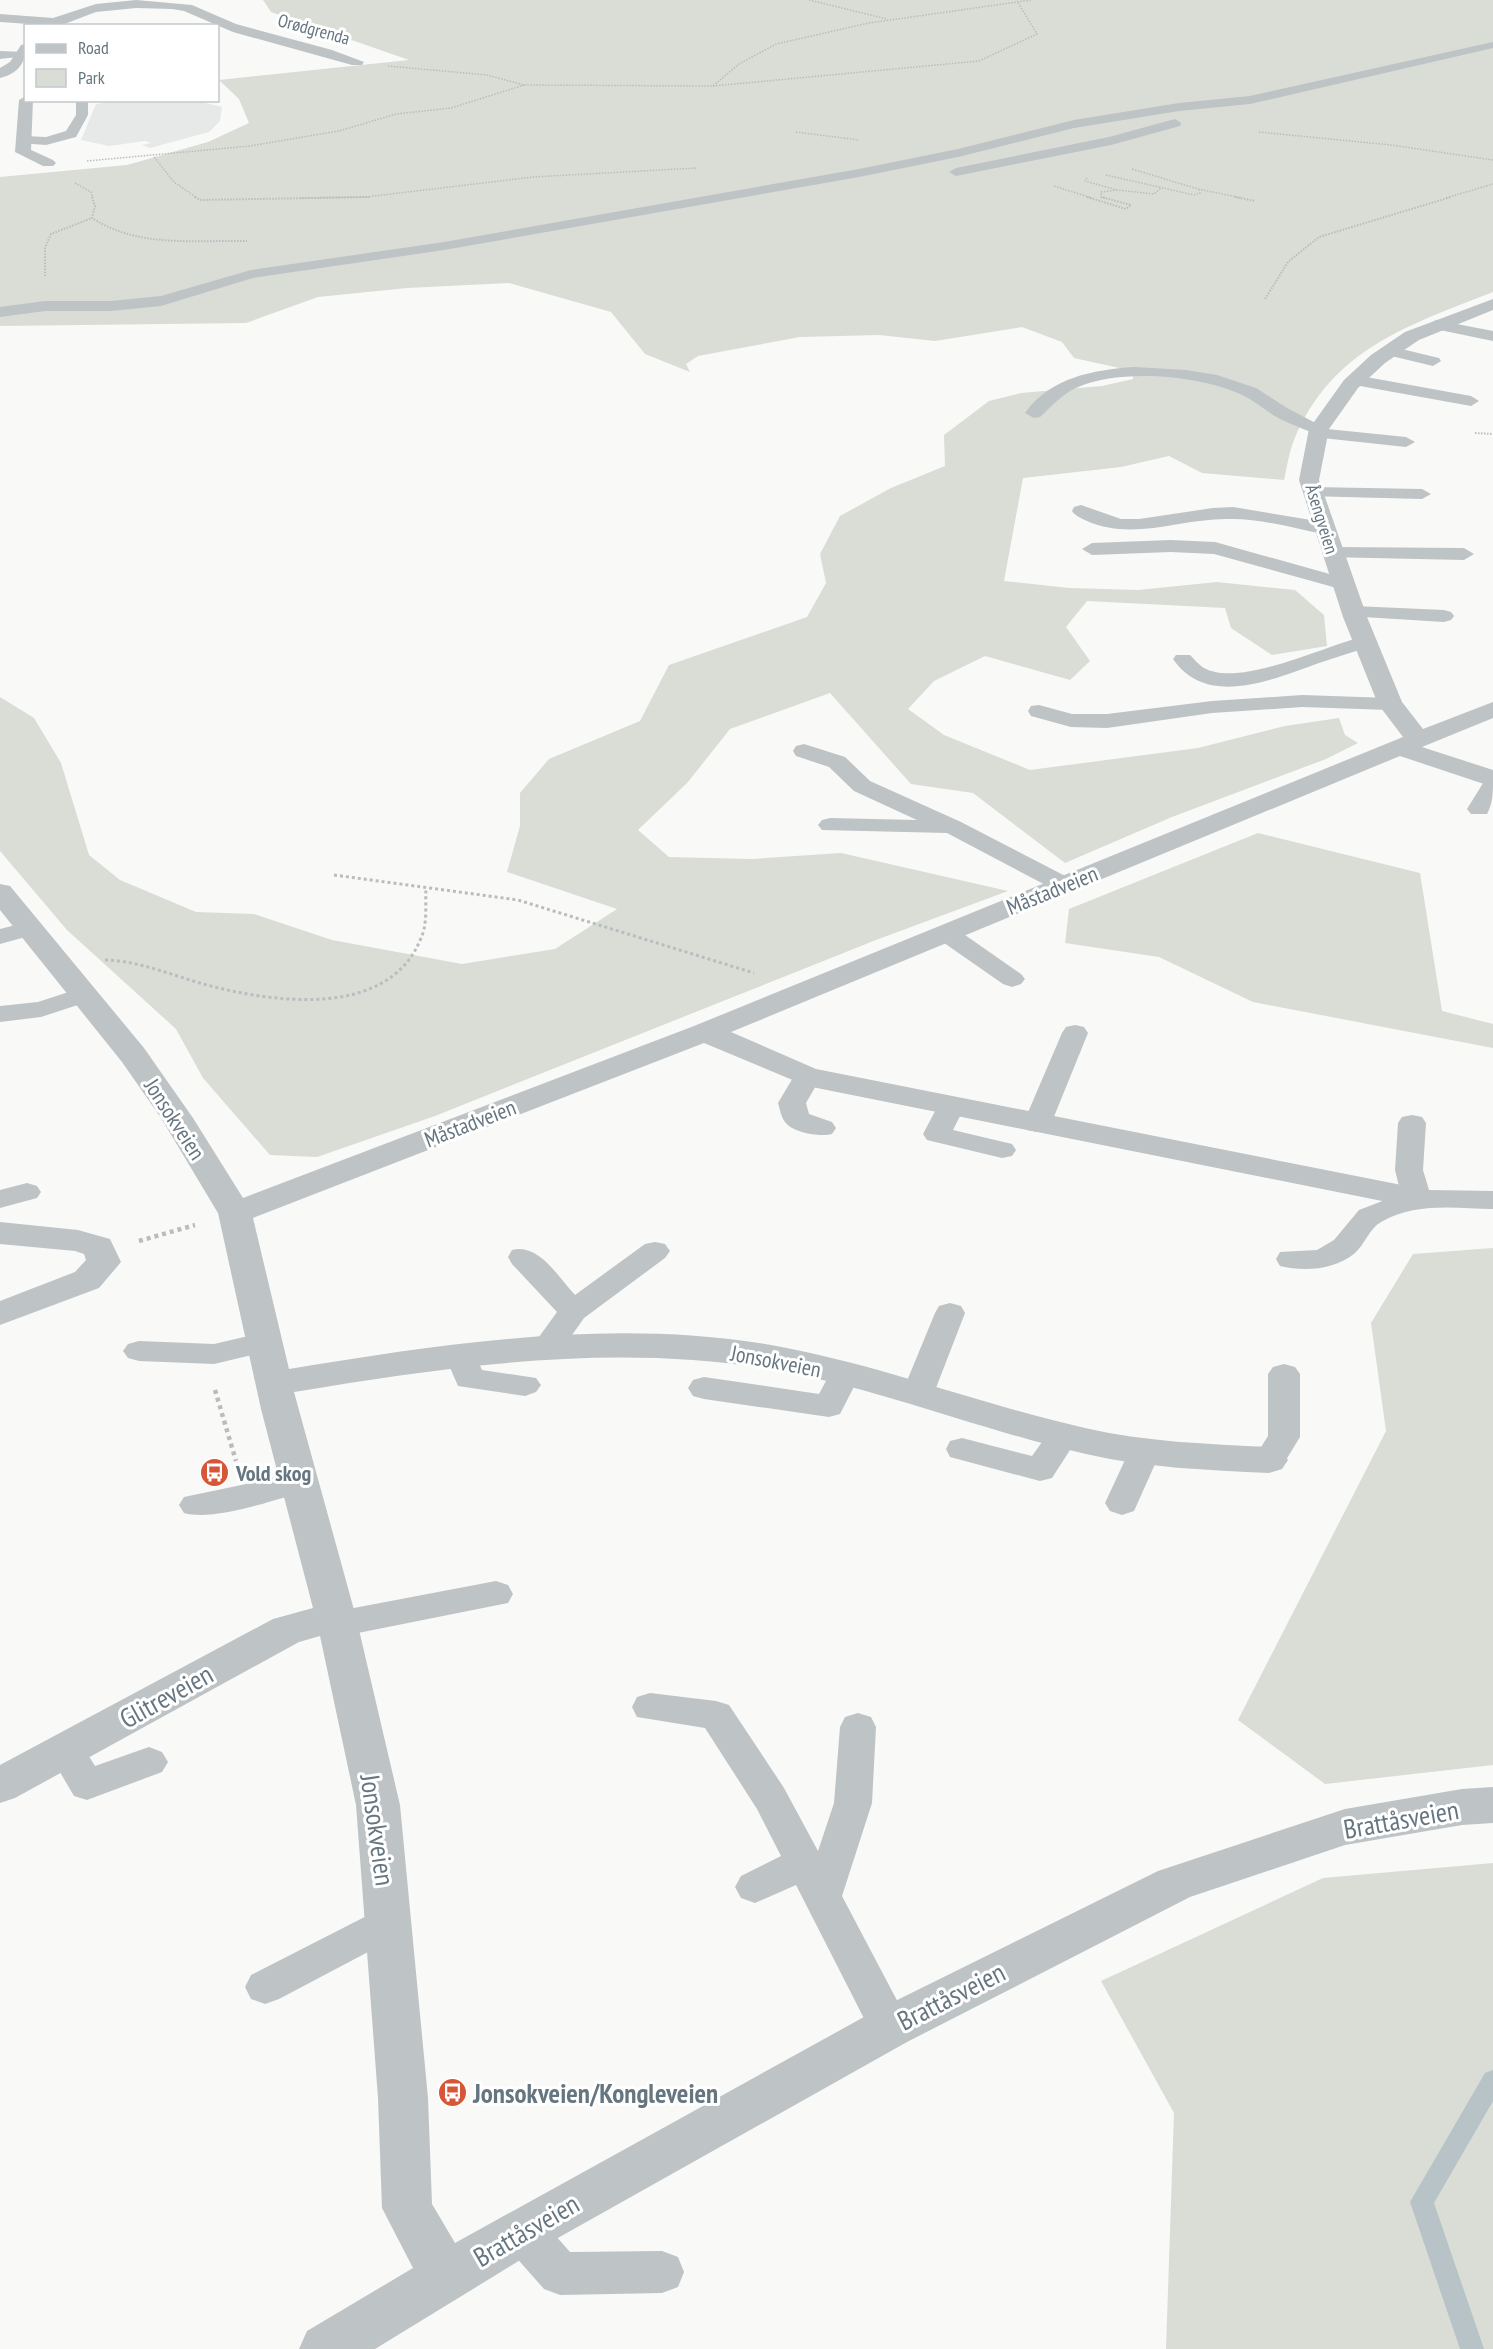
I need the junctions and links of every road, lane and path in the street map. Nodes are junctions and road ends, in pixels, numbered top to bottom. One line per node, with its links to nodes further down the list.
1 (809, 0): 5 (path)
2 (1031, 0): 3 (path)
3 (1017, 1): 5 (path); 14 (path)
4 (0, 18): 6 (street, Orødgrenda)
5 (890, 20): 14 (path)
6 (51, 24): 10 (street, Orødgrenda)
7 (1493, 45): 15 (lane)
8 (23, 51): 9 (lane); 11 (street)
9 (0, 55)
10 (357, 62): 13 (path)
11 (0, 75): 12 (street)
12 (23, 84)
13 (524, 85): 14 (path); 20 (path)
14 (712, 86)
15 (1250, 100): 25 (lane); 30 (lane)
16 (26, 102): 19 (street)
17 (82, 102): 19 (lane)
18 (1256, 131): 21 (path)
19 (24, 140): 22 (street)
20 (154, 157): 22 (path); 23 (path)
21 (1493, 160)
22 (48, 163): 36 (path)
23 (698, 168)
24 (1122, 168): 32 (path)
25 (937, 176)
26 (1046, 183): 34 (path)
27 (1493, 184): 38 (path)
28 (1102, 186): 31 (path); 33 (path); 34 (path)
29 (860, 187): 30 (lane)
30 (773, 188): 40 (lane)
31 (1161, 189): 32 (path); 33 (path)
32 (1198, 189): 35 (path)
33 (1118, 190): 34 (path)
34 (1101, 192)
35 (1255, 201)
36 (92, 218): 37 (path); 40 (path)
37 (248, 241)
38 (1265, 299)
39 (1493, 304): 42 (street, Åsengveien)
40 (45, 306): 41 (lane)
41 (0, 312)
42 (1436, 325): 43 (lane); 44 (street, Åsengveien)
43 (1493, 336)
44 (1389, 351): 45 (lane); 46 (street, Åsengveien)
45 (1433, 361)
46 (1355, 380): 47 (lane); 49 (street, Åsengveien)
47 (1471, 401)
48 (1034, 413): 49 (lane)
49 (1319, 431): 50 (lane); 51 (street, Åsengveien)
50 (1406, 442)
51 (1312, 492): 52 (lane); 54 (street, Åsengveien)
52 (1422, 494)
53 (1081, 511): 54 (lane)
54 (1323, 528): 56 (street, Åsengveien)
55 (1092, 549): 58 (lane)
56 (1333, 554): 57 (lane); 58 (street, Åsengveien)
57 (1464, 554)
58 (1344, 584): 59 (street, Åsengveien)
59 (1354, 612): 60 (lane); 61 (street, Åsengveien)
60 (1444, 616)
61 (1365, 642): 62 (lane); 63 (street, Åsengveien)
62 (1183, 658)
63 (1389, 704): 65 (lane); 66 (street, Åsengveien)
64 (1493, 709): 66 (street, Måstadveien)
65 (1039, 711)
66 (1409, 743): 68 (street); 74 (street, Måstadveien)
67 (804, 751): 72 (lane)
68 (1493, 779)
69 (1493, 785): 70 (lane)
70 (1479, 809)
71 (830, 825): 72 (lane)
72 (953, 827): 74 (lane)
73 (334, 875): 75 (path)
74 (1064, 885): 78 (street, Måstadveien)
75 (426, 888): 79 (path); 82 (path)
76 (0, 892): 77 (street, Jonsokveien)
77 (15, 933): 79 (street, Jonsokveien)
78 (946, 933): 80 (lane); 82 (street, Måstadveien)
79 (56, 960): 81 (street, Jonsokveien)
80 (1012, 979)
81 (84, 995): 83 (lane); 94 (street, Jonsokveien)
82 (794, 996): 84 (street, Måstadveien)
83 (0, 1014)
84 (705, 1032): 86 (street); 94 (street, Måstadveien)
85 (1075, 1033): 89 (lane)
86 (807, 1077): 87 (street); 90 (lane)
87 (951, 1106): 89 (street); 91 (lane)
88 (1412, 1123): 92 (lane)
89 (1037, 1124): 92 (street)
90 (822, 1128)
91 (1002, 1150)
92 (1417, 1198): 93 (lane); 102 (lane)
93 (1493, 1200)
94 (235, 1213): 106 (street, Jonsokveien)
95 (193, 1214): 96 (path)
96 (198, 1224): 97 (path); 100 (path)
97 (201, 1232)
98 (0, 1233): 100 (street)
99 (655, 1251): 103 (lane)
100 (100, 1252): 105 (street)
101 (523, 1257): 103 (lane)
102 (1291, 1259)
103 (573, 1311): 107 (lane)
104 (950, 1313): 116 (lane)
105 (0, 1314)
106 (266, 1342): 109 (lane); 113 (street, Jonsokveien)
107 (547, 1348): 110 (street, Jonsokveien); 112 (street, Jonsokveien)
108 (139, 1351): 109 (lane)
109 (214, 1353): 122 (path)
110 (461, 1356): 113 (street, Jonsokveien); 114 (lane)
111 (1284, 1374): 120 (lane)
112 (844, 1375): 115 (lane); 116 (street, Jonsokveien)
113 (275, 1383): 121 (street, Jonsokveien)
114 (525, 1385)
115 (704, 1388)
116 (918, 1393): 117 (street, Jonsokveien)
117 (1063, 1436): 118 (lane); 119 (street, Jonsokveien)
118 (962, 1449)
119 (1144, 1453): 120 (street, Jonsokveien); 123 (lane)
120 (1269, 1460)
121 (300, 1481): 122 (lane); 126 (street, Jonsokveien)
122 (251, 1496): 124 (lane)
123 (1122, 1503)
124 (196, 1505)
125 (496, 1594): 126 (lane)
126 (337, 1621): 129 (street, Glitreveien); 136 (street, Jonsokveien)
127 (650, 1707): 133 (lane)
128 (858, 1728): 135 (lane)
129 (66, 1750): 130 (lane); 131 (street, Glitreveien)
130 (149, 1762)
131 (0, 1786)
132 (1493, 1805): 138 (street, Brattåsveien)
133 (805, 1863): 134 (lane); 135 (lane)
134 (755, 1887)
135 (822, 1896): 138 (lane)
136 (390, 1921): 137 (lane); 141 (street, Jonsokveien)
137 (266, 1987)
138 (890, 2027): 139 (street, Brattåsveien)
139 (522, 2231): 140 (lane); 141 (street, Brattåsveien)
140 (662, 2272)
141 (446, 2277): 142 (street, Brattåsveien)
142 (326, 2349)

